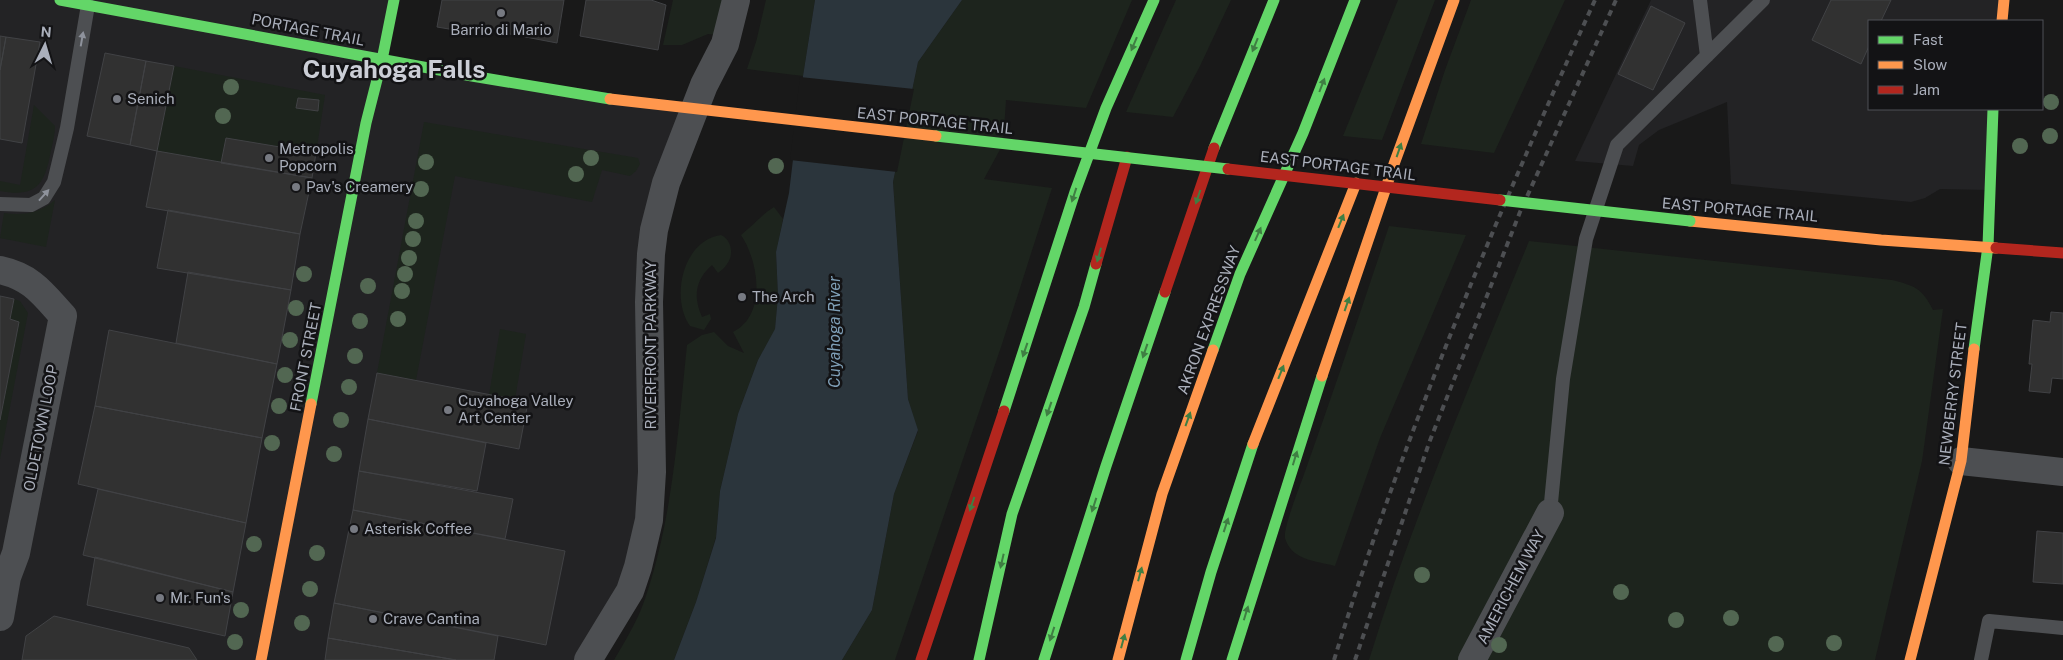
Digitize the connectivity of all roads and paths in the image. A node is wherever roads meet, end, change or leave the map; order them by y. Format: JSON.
{"nodes":[{"id":1,"x":60,"y":0,"type":"edge"},
{"id":2,"x":394,"y":0,"type":"edge"},
{"id":3,"x":736,"y":0,"type":"edge"},
{"id":4,"x":1154,"y":0,"type":"edge"},
{"id":5,"x":1274,"y":0,"type":"edge"},
{"id":6,"x":1355,"y":0,"type":"edge"},
{"id":7,"x":1454,"y":0,"type":"edge"},
{"id":8,"x":1700,"y":0,"type":"edge"},
{"id":9,"x":1763,"y":0,"type":"edge"},
{"id":10,"x":2004,"y":0,"type":"edge"},
{"id":11,"x":88,"y":5,"type":"junction"},
{"id":12,"x":2002,"y":20,"type":"edge"},
{"id":13,"x":1707,"y":56,"type":"junction"},
{"id":14,"x":382,"y":60,"type":"junction"},
{"id":15,"x":610,"y":99,"type":"joint"},
{"id":16,"x":1993,"y":110,"type":"edge"},
{"id":17,"x":1127,"y":158,"type":"junction"},
{"id":18,"x":1356,"y":183,"type":"junction"},
{"id":19,"x":0,"y":204,"type":"edge"},
{"id":20,"x":1988,"y":246,"type":"junction"},
{"id":21,"x":2063,"y":253,"type":"edge"},
{"id":22,"x":0,"y":270,"type":"edge"},
{"id":23,"x":1962,"y":461,"type":"junction"},
{"id":24,"x":2063,"y":472,"type":"edge"},
{"id":25,"x":1550,"y":513,"type":"joint"},
{"id":26,"x":0,"y":617,"type":"edge"},
{"id":27,"x":2063,"y":628,"type":"edge"},
{"id":28,"x":261,"y":660,"type":"edge"},
{"id":29,"x":588,"y":660,"type":"edge"},
{"id":30,"x":921,"y":660,"type":"edge"},
{"id":31,"x":980,"y":660,"type":"edge"},
{"id":32,"x":1044,"y":660,"type":"edge"},
{"id":33,"x":1118,"y":660,"type":"edge"},
{"id":34,"x":1186,"y":660,"type":"edge"},
{"id":35,"x":1232,"y":660,"type":"edge"},
{"id":36,"x":1472,"y":660,"type":"edge"},
{"id":37,"x":1910,"y":660,"type":"edge"},
{"id":38,"x":1981,"y":660,"type":"edge"}],
"edges":[{"from":1,"to":11,"type":"main road","name":"PORTAGE TRAIL"},
{"from":2,"to":14,"type":"main road","name":"FRONT STREET"},
{"from":3,"to":29,"type":"street","name":"RIVERFRONT PARKWAY"},
{"from":4,"to":30,"type":"main road","one_way":true},
{"from":5,"to":32,"type":"main road","one_way":true},
{"from":33,"to":6,"type":"main road","name":"AKRON EXPRESSWAY","one_way":true},
{"from":35,"to":7,"type":"main road","one_way":true},
{"from":8,"to":13,"type":"lane"},
{"from":9,"to":13,"type":"lane"},
{"from":10,"to":12,"type":"main road"},
{"from":11,"to":14,"type":"main road","name":"PORTAGE TRAIL"},
{"from":19,"to":11,"type":"lane","one_way":true},
{"from":13,"to":25,"type":"lane"},
{"from":14,"to":15,"type":"main road","name":"PORTAGE TRAIL"},
{"from":14,"to":28,"type":"main road","name":"FRONT STREET"},
{"from":15,"to":17,"type":"main road","name":"EAST PORTAGE TRAIL","bridge":true},
{"from":16,"to":20,"type":"main road","name":"NEWBERRY STREET"},
{"from":17,"to":18,"type":"main road","name":"EAST PORTAGE TRAIL","bridge":true},
{"from":17,"to":31,"type":"main road","one_way":true},
{"from":18,"to":20,"type":"main road","name":"EAST PORTAGE TRAIL","bridge":true},
{"from":34,"to":18,"type":"main road","one_way":true},
{"from":20,"to":21,"type":"main road","name":"EAST PORTAGE TRAIL"},
{"from":20,"to":23,"type":"main road","name":"NEWBERRY STREET"},
{"from":22,"to":26,"type":"street","name":"OLDETOWN LOOP"},
{"from":23,"to":24,"type":"street"},
{"from":23,"to":37,"type":"main road","name":"NEWBERRY STREET"},
{"from":25,"to":36,"type":"street","name":"AMERICHEM WAY"},
{"from":27,"to":38,"type":"lane"}]}
